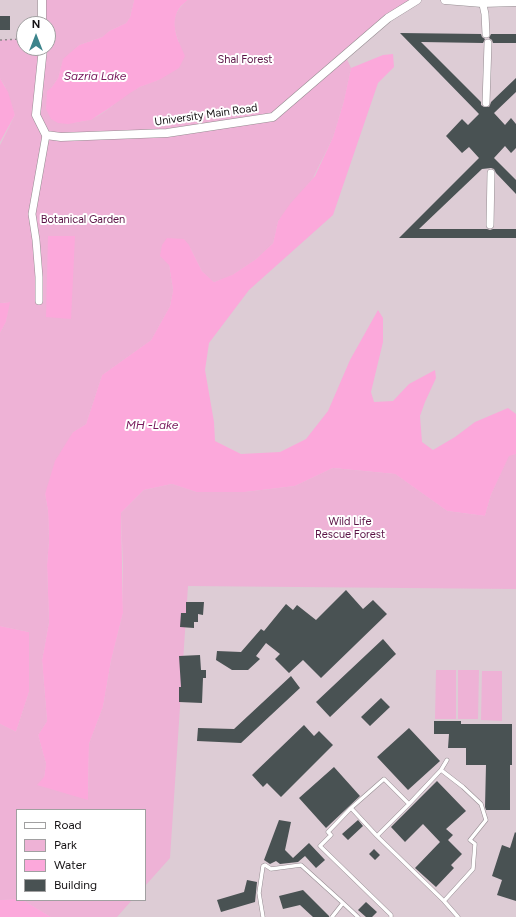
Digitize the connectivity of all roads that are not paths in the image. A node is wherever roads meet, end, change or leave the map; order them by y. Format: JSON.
{"nodes":[{"id":1,"x":42,"y":0,"type":"edge"},
{"id":2,"x":417,"y":0,"type":"edge"},
{"id":3,"x":445,"y":0,"type":"edge"},
{"id":4,"x":482,"y":1,"type":"edge"},
{"id":5,"x":516,"y":2,"type":"edge"},
{"id":6,"x":42,"y":16,"type":"edge"},
{"id":7,"x":486,"y":34,"type":"dead end"},
{"id":8,"x":488,"y":43,"type":"dead end"},
{"id":9,"x":42,"y":56,"type":"edge"},
{"id":10,"x":486,"y":102,"type":"dead end"},
{"id":11,"x":46,"y":135,"type":"junction"},
{"id":12,"x":491,"y":173,"type":"dead end"},
{"id":13,"x":490,"y":225,"type":"dead end"},
{"id":14,"x":39,"y":301,"type":"dead end"},
{"id":15,"x":447,"y":760,"type":"dead end"},
{"id":16,"x":441,"y":770,"type":"junction"},
{"id":17,"x":409,"y":804,"type":"junction"},
{"id":18,"x":352,"y":808,"type":"junction"},
{"id":19,"x":377,"y":836,"type":"junction"},
{"id":20,"x":444,"y":901,"type":"junction"},
{"id":21,"x":343,"y":903,"type":"junction"},
{"id":22,"x":263,"y":917,"type":"edge"},
{"id":23,"x":332,"y":917,"type":"edge"},
{"id":24,"x":358,"y":917,"type":"edge"},
{"id":25,"x":391,"y":917,"type":"edge"},
{"id":26,"x":458,"y":917,"type":"edge"}],
"edges":[{"from":1,"to":6,"type":"street"},
{"from":2,"to":11,"type":"street","name":"University Main Road"},
{"from":3,"to":4,"type":"street"},
{"from":4,"to":5,"type":"street"},
{"from":4,"to":7,"type":"street"},
{"from":8,"to":10,"type":"street"},
{"from":9,"to":11,"type":"street"},
{"from":11,"to":14,"type":"street"},
{"from":12,"to":13,"type":"street"},
{"from":15,"to":16,"type":"lane"},
{"from":16,"to":17,"type":"lane"},
{"from":16,"to":20,"type":"lane"},
{"from":17,"to":18,"type":"lane"},
{"from":17,"to":19,"type":"lane"},
{"from":18,"to":19,"type":"lane"},
{"from":18,"to":25,"type":"lane"},
{"from":19,"to":20,"type":"lane"},
{"from":20,"to":26,"type":"lane"},
{"from":21,"to":22,"type":"lane"},
{"from":21,"to":23,"type":"lane"},
{"from":21,"to":24,"type":"lane"}]}
